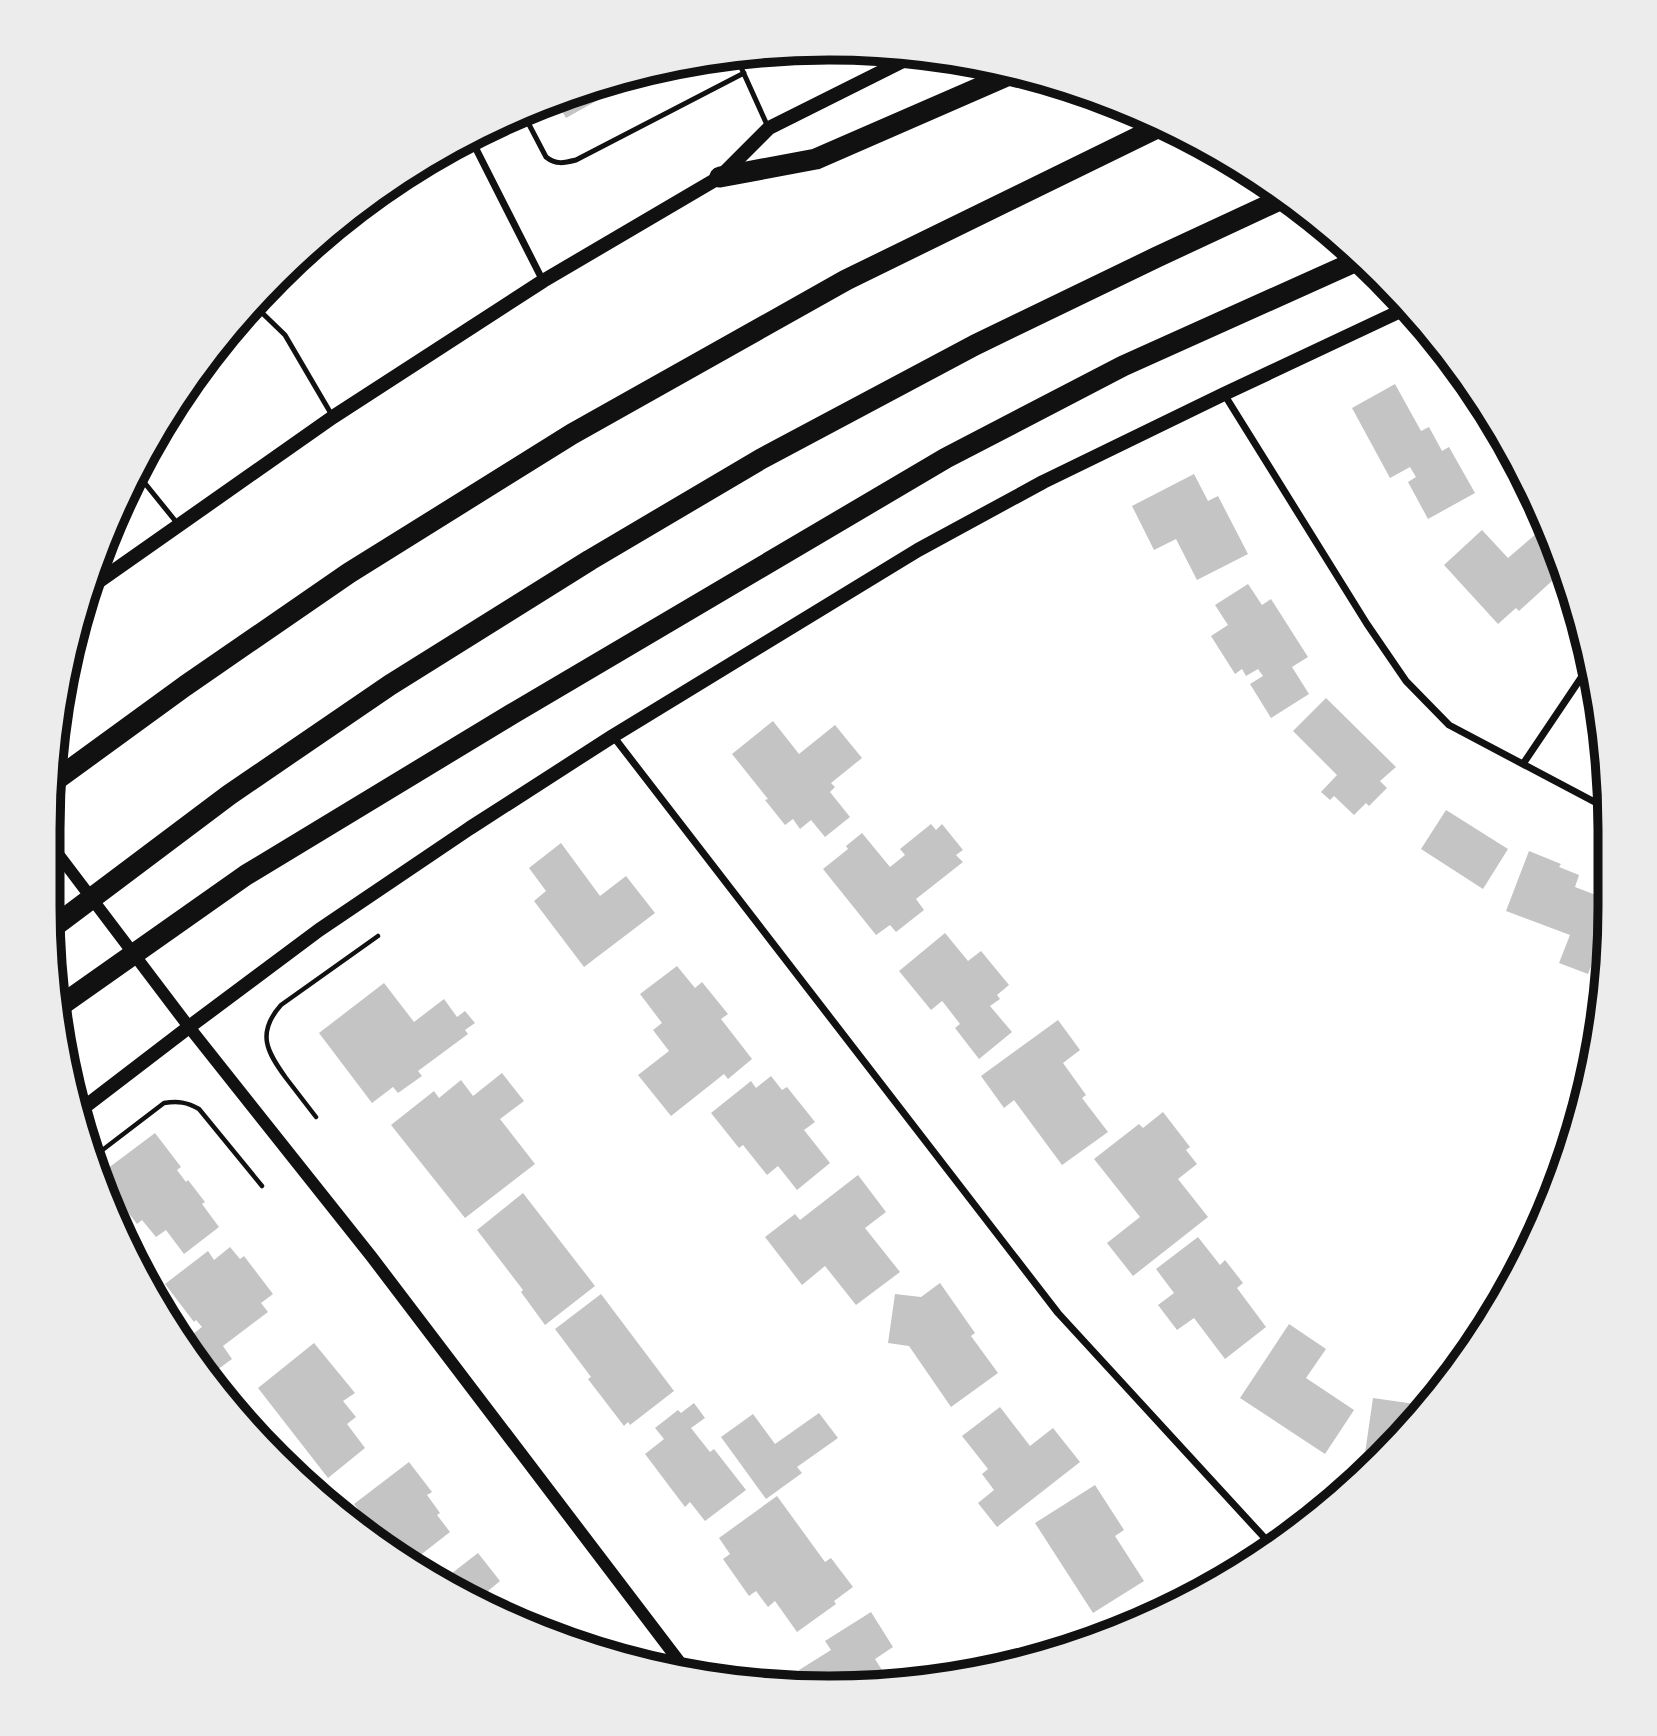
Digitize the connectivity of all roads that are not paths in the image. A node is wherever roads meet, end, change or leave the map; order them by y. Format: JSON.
{"nodes":[{"id":1,"x":899,"y":63,"type":"edge"},
{"id":2,"x":740,"y":65,"type":"edge"},
{"id":3,"x":744,"y":73,"type":"junction"},
{"id":4,"x":1000,"y":79,"type":"edge"},
{"id":5,"x":527,"y":121,"type":"edge"},
{"id":6,"x":769,"y":128,"type":"junction"},
{"id":7,"x":1150,"y":131,"type":"edge"},
{"id":8,"x":475,"y":146,"type":"edge"},
{"id":9,"x":720,"y":177,"type":"junction"},
{"id":10,"x":1275,"y":202,"type":"edge"},
{"id":11,"x":1350,"y":264,"type":"edge"},
{"id":12,"x":543,"y":281,"type":"junction"},
{"id":13,"x":260,"y":311,"type":"edge"},
{"id":14,"x":1398,"y":312,"type":"edge"},
{"id":15,"x":1224,"y":394,"type":"junction"},
{"id":16,"x":333,"y":417,"type":"junction"},
{"id":17,"x":143,"y":481,"type":"edge"},
{"id":18,"x":179,"y":525,"type":"junction"},
{"id":19,"x":100,"y":580,"type":"edge"},
{"id":20,"x":1582,"y":676,"type":"edge"},
{"id":21,"x":613,"y":736,"type":"junction"},
{"id":22,"x":1523,"y":764,"type":"junction"},
{"id":23,"x":61,"y":776,"type":"edge"},
{"id":24,"x":1597,"y":803,"type":"edge"},
{"id":25,"x":60,"y":856,"type":"edge"},
{"id":26,"x":60,"y":922,"type":"edge"},
{"id":27,"x":67,"y":1016,"type":"edge"},
{"id":28,"x":189,"y":1027,"type":"junction"},
{"id":29,"x":86,"y":1106,"type":"edge"},
{"id":30,"x":1266,"y":1540,"type":"edge"},
{"id":31,"x":680,"y":1662,"type":"edge"}],
"edges":[{"from":1,"to":6,"type":"main road"},
{"from":2,"to":3,"type":"lane"},
{"from":3,"to":5,"type":"lane"},
{"from":3,"to":6,"type":"lane"},
{"from":4,"to":9,"type":"highway"},
{"from":6,"to":9,"type":"main road"},
{"from":7,"to":23,"type":"highway"},
{"from":8,"to":12,"type":"street"},
{"from":9,"to":12,"type":"main road"},
{"from":10,"to":26,"type":"highway"},
{"from":11,"to":27,"type":"highway"},
{"from":12,"to":16,"type":"main road"},
{"from":13,"to":16,"type":"lane"},
{"from":14,"to":15,"type":"main road"},
{"from":15,"to":21,"type":"main road"},
{"from":15,"to":22,"type":"street"},
{"from":16,"to":18,"type":"main road"},
{"from":17,"to":18,"type":"lane"},
{"from":18,"to":19,"type":"main road"},
{"from":20,"to":22,"type":"street"},
{"from":21,"to":28,"type":"main road"},
{"from":21,"to":30,"type":"street"},
{"from":22,"to":24,"type":"street"},
{"from":25,"to":28,"type":"street"},
{"from":28,"to":29,"type":"main road"},
{"from":28,"to":31,"type":"street"}]}
